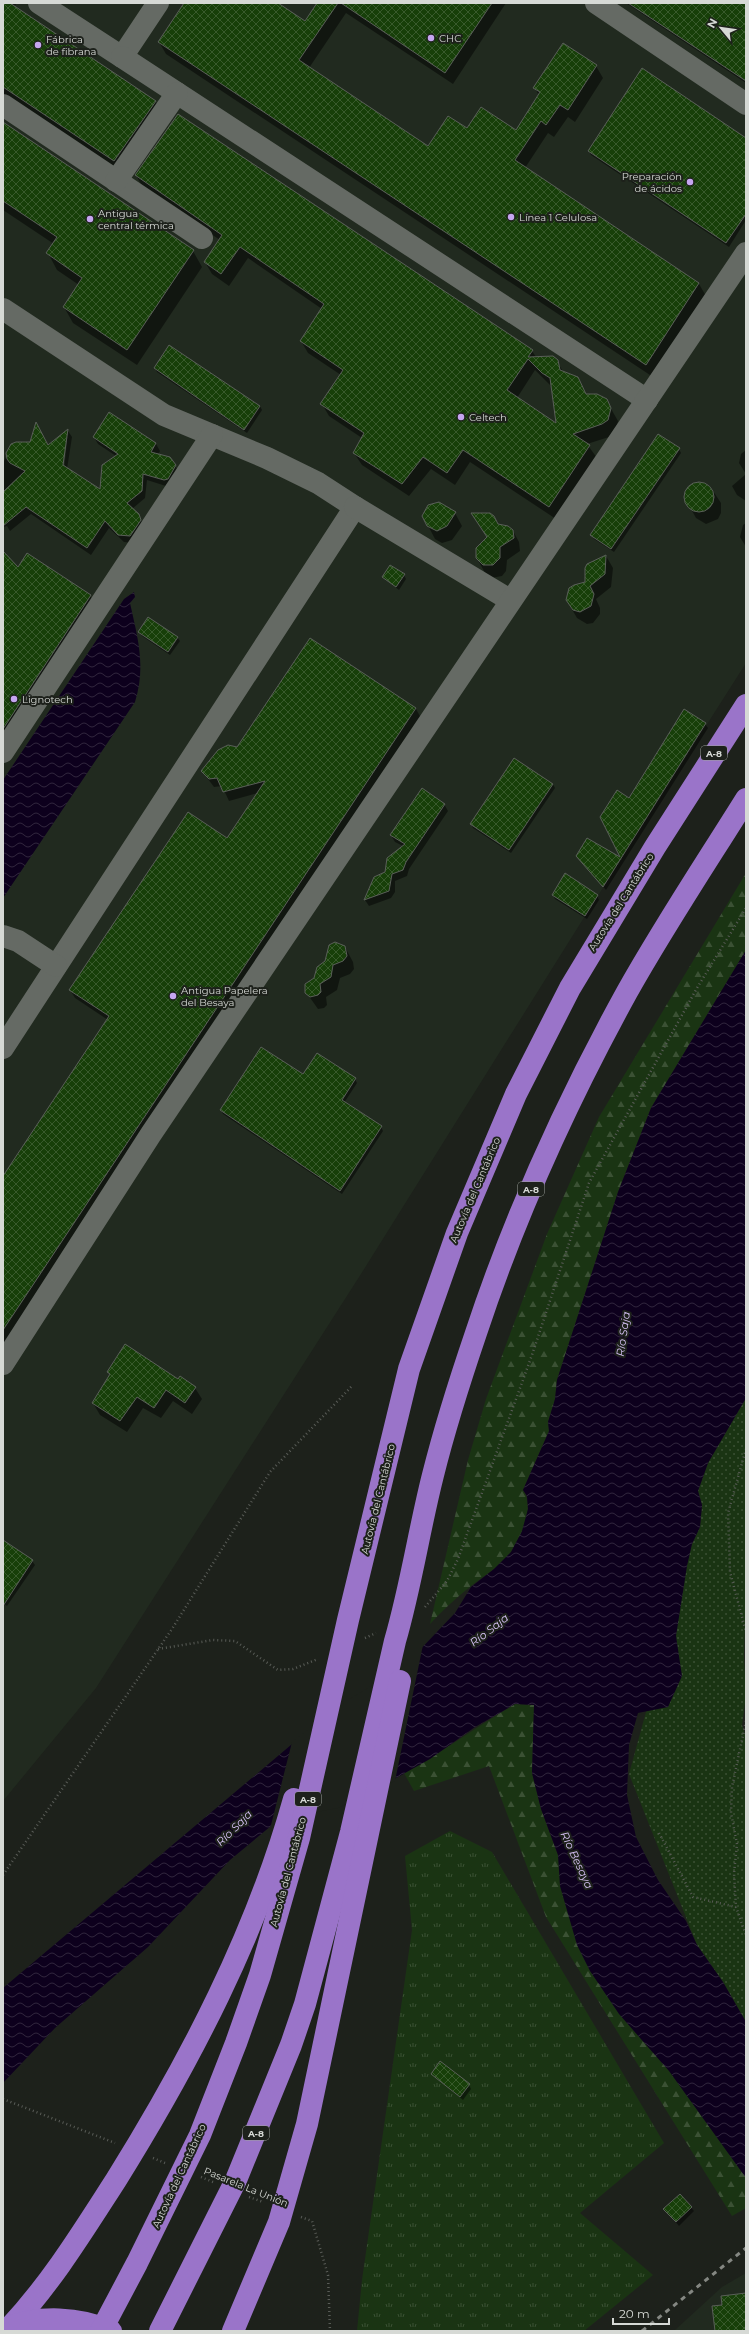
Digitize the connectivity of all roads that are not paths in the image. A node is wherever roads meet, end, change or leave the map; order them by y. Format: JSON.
{"nodes":[{"id":1,"x":39,"y":3,"type":"edge"},
{"id":2,"x":158,"y":3,"type":"edge"},
{"id":3,"x":596,"y":3,"type":"edge"},
{"id":4,"x":122,"y":57,"type":"junction"},
{"id":5,"x":177,"y":93,"type":"junction"},
{"id":6,"x":746,"y":104,"type":"edge"},
{"id":7,"x":3,"y":105,"type":"edge"},
{"id":8,"x":116,"y":181,"type":"junction"},
{"id":9,"x":202,"y":238,"type":"dead end"},
{"id":10,"x":746,"y":253,"type":"edge"},
{"id":11,"x":3,"y":309,"type":"edge"},
{"id":12,"x":647,"y":400,"type":"junction"},
{"id":13,"x":212,"y":435,"type":"junction"},
{"id":14,"x":355,"y":507,"type":"junction"},
{"id":15,"x":510,"y":600,"type":"junction"},
{"id":16,"x":746,"y":705,"type":"edge"},
{"id":17,"x":3,"y":752,"type":"edge"},
{"id":18,"x":746,"y":799,"type":"edge"},
{"id":19,"x":3,"y":936,"type":"edge"},
{"id":20,"x":56,"y":966,"type":"junction"},
{"id":21,"x":3,"y":1048,"type":"edge"},
{"id":22,"x":3,"y":1364,"type":"edge"},
{"id":23,"x":348,"y":1620,"type":"junction"},
{"id":24,"x":337,"y":1928,"type":"junction"},
{"id":25,"x":284,"y":2206,"type":"junction"},
{"id":26,"x":6,"y":2328,"type":"edge"},
{"id":27,"x":101,"y":2331,"type":"edge"},
{"id":28,"x":111,"y":2331,"type":"edge"},
{"id":29,"x":160,"y":2331,"type":"edge"},
{"id":30,"x":233,"y":2331,"type":"edge"},
{"id":31,"x":240,"y":2331,"type":"edge"}],
"edges":[{"from":1,"to":4,"type":"lane"},
{"from":2,"to":4,"type":"lane"},
{"from":3,"to":6,"type":"lane"},
{"from":4,"to":5,"type":"lane"},
{"from":5,"to":8,"type":"lane"},
{"from":5,"to":12,"type":"lane"},
{"from":7,"to":8,"type":"lane"},
{"from":8,"to":9,"type":"lane"},
{"from":10,"to":12,"type":"lane"},
{"from":11,"to":13,"type":"lane"},
{"from":12,"to":15,"type":"lane"},
{"from":13,"to":14,"type":"lane"},
{"from":13,"to":17,"type":"lane"},
{"from":14,"to":15,"type":"lane"},
{"from":14,"to":20,"type":"lane"},
{"from":15,"to":22,"type":"lane"},
{"from":16,"to":23,"type":"highway","name":"Autovía del Cantábrico","number":"A-8"},
{"from":18,"to":24,"type":"highway","number":"A-8"},
{"from":19,"to":20,"type":"lane"},
{"from":20,"to":21,"type":"lane"},
{"from":23,"to":26,"type":"highway"},
{"from":23,"to":27,"type":"highway","name":"Autovía del Cantábrico","number":"A-8"},
{"from":24,"to":25,"type":"highway"},
{"from":24,"to":29,"type":"highway","number":"A-8"},
{"from":25,"to":30,"type":"highway"},
{"from":25,"to":31,"type":"highway"},
{"from":26,"to":28,"type":"highway"}]}
